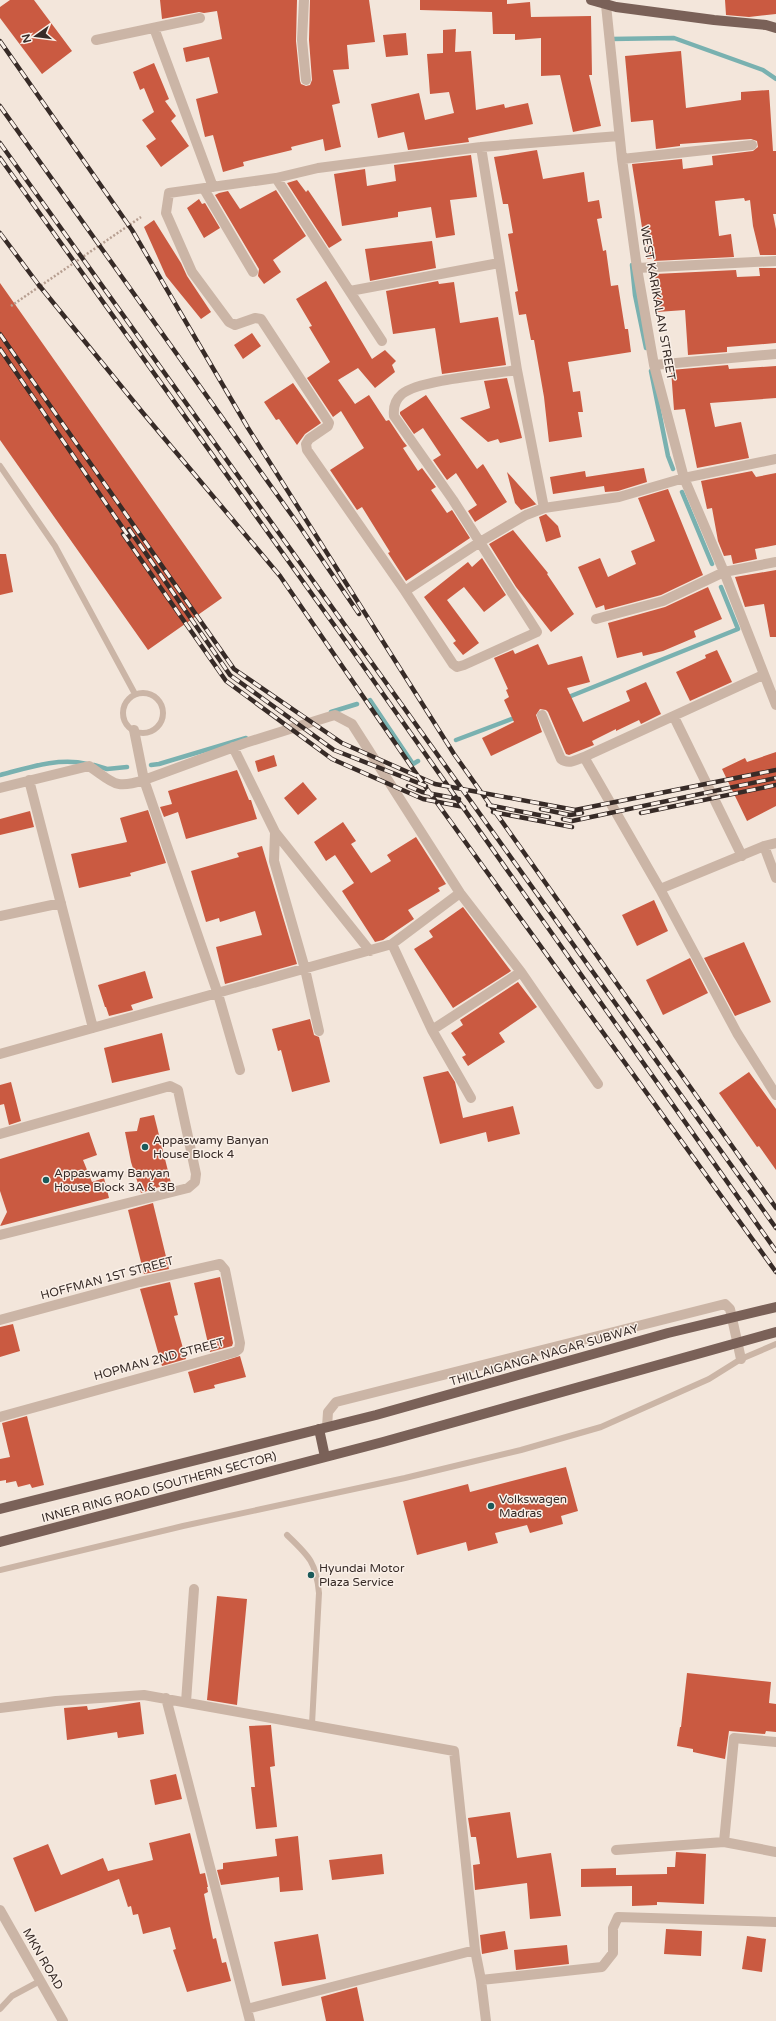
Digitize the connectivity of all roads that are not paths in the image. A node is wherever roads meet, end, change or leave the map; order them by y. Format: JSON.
{"nodes":[{"id":1,"x":304,"y":0,"type":"edge"},
{"id":2,"x":591,"y":0,"type":"edge"},
{"id":3,"x":603,"y":3,"type":"edge"},
{"id":4,"x":200,"y":18,"type":"dead end"},
{"id":5,"x":776,"y":21,"type":"edge"},
{"id":6,"x":771,"y":26,"type":"edge"},
{"id":7,"x":154,"y":28,"type":"junction"},
{"id":8,"x":96,"y":40,"type":"dead end"},
{"id":9,"x":306,"y":80,"type":"dead end"},
{"id":10,"x":619,"y":136,"type":"junction"},
{"id":11,"x":752,"y":145,"type":"dead end"},
{"id":12,"x":482,"y":147,"type":"junction"},
{"id":13,"x":622,"y":159,"type":"junction"},
{"id":14,"x":276,"y":178,"type":"junction"},
{"id":15,"x":209,"y":188,"type":"junction"},
{"id":16,"x":776,"y":261,"type":"edge"},
{"id":17,"x":499,"y":263,"type":"junction"},
{"id":18,"x":637,"y":268,"type":"junction"},
{"id":19,"x":253,"y":272,"type":"dead end"},
{"id":20,"x":350,"y":291,"type":"junction"},
{"id":21,"x":382,"y":341,"type":"dead end"},
{"id":22,"x":776,"y":354,"type":"edge"},
{"id":23,"x":654,"y":365,"type":"junction"},
{"id":24,"x":517,"y":370,"type":"junction"},
{"id":25,"x":776,"y":459,"type":"edge"},
{"id":26,"x":0,"y":466,"type":"edge"},
{"id":27,"x":684,"y":478,"type":"junction"},
{"id":28,"x":544,"y":508,"type":"junction"},
{"id":29,"x":480,"y":542,"type":"junction"},
{"id":30,"x":776,"y":562,"type":"edge"},
{"id":31,"x":724,"y":572,"type":"junction"},
{"id":32,"x":405,"y":591,"type":"junction"},
{"id":33,"x":596,"y":619,"type":"dead end"},
{"id":34,"x":764,"y":675,"type":"junction"},
{"id":35,"x":135,"y":694,"type":"junction"},
{"id":36,"x":776,"y":705,"type":"edge"},
{"id":37,"x":542,"y":715,"type":"dead end"},
{"id":38,"x":674,"y":717,"type":"junction"},
{"id":39,"x":134,"y":730,"type":"junction"},
{"id":40,"x":233,"y":747,"type":"junction"},
{"id":41,"x":584,"y":757,"type":"junction"},
{"id":42,"x":29,"y":780,"type":"junction"},
{"id":43,"x":144,"y":780,"type":"junction"},
{"id":44,"x":0,"y":788,"type":"edge"},
{"id":45,"x":275,"y":832,"type":"junction"},
{"id":46,"x":776,"y":844,"type":"edge"},
{"id":47,"x":764,"y":846,"type":"junction"},
{"id":48,"x":742,"y":856,"type":"junction"},
{"id":49,"x":776,"y":878,"type":"edge"},
{"id":50,"x":660,"y":889,"type":"junction"},
{"id":51,"x":460,"y":893,"type":"junction"},
{"id":52,"x":61,"y":903,"type":"junction"},
{"id":53,"x":0,"y":916,"type":"edge"},
{"id":54,"x":392,"y":944,"type":"junction"},
{"id":55,"x":370,"y":951,"type":"junction"},
{"id":56,"x":305,"y":969,"type":"junction"},
{"id":57,"x":521,"y":972,"type":"junction"},
{"id":58,"x":218,"y":994,"type":"junction"},
{"id":59,"x":92,"y":1028,"type":"junction"},
{"id":60,"x":432,"y":1030,"type":"junction"},
{"id":61,"x":319,"y":1031,"type":"dead end"},
{"id":62,"x":0,"y":1054,"type":"edge"},
{"id":63,"x":240,"y":1070,"type":"dead end"},
{"id":64,"x":598,"y":1084,"type":"dead end"},
{"id":65,"x":776,"y":1095,"type":"edge"},
{"id":66,"x":471,"y":1098,"type":"dead end"},
{"id":67,"x":0,"y":1134,"type":"edge"},
{"id":68,"x":0,"y":1235,"type":"edge"},
{"id":69,"x":220,"y":1264,"type":"joint"},
{"id":70,"x":776,"y":1306,"type":"edge"},
{"id":71,"x":0,"y":1320,"type":"edge"},
{"id":72,"x":776,"y":1332,"type":"edge"},
{"id":73,"x":776,"y":1344,"type":"edge"},
{"id":74,"x":741,"y":1357,"type":"junction"},
{"id":75,"x":0,"y":1416,"type":"edge"},
{"id":76,"x":323,"y":1428,"type":"junction"},
{"id":77,"x":325,"y":1457,"type":"junction"},
{"id":78,"x":0,"y":1509,"type":"edge"},
{"id":79,"x":287,"y":1535,"type":"dead end"},
{"id":80,"x":0,"y":1542,"type":"edge"},
{"id":81,"x":0,"y":1570,"type":"edge"},
{"id":82,"x":194,"y":1589,"type":"dead end"},
{"id":83,"x":166,"y":1698,"type":"junction"},
{"id":84,"x":186,"y":1702,"type":"junction"},
{"id":85,"x":0,"y":1708,"type":"edge"},
{"id":86,"x":312,"y":1724,"type":"junction"},
{"id":87,"x":776,"y":1742,"type":"edge"},
{"id":88,"x":724,"y":1842,"type":"junction"},
{"id":89,"x":616,"y":1850,"type":"dead end"},
{"id":90,"x":776,"y":1852,"type":"edge"},
{"id":91,"x":0,"y":1910,"type":"edge"},
{"id":92,"x":776,"y":1922,"type":"edge"},
{"id":93,"x":474,"y":1950,"type":"junction"},
{"id":94,"x":481,"y":1980,"type":"junction"},
{"id":95,"x":40,"y":1981,"type":"junction"},
{"id":96,"x":0,"y":2009,"type":"edge"},
{"id":97,"x":247,"y":2009,"type":"junction"},
{"id":98,"x":63,"y":2021,"type":"edge"},
{"id":99,"x":250,"y":2021,"type":"edge"},
{"id":100,"x":486,"y":2021,"type":"edge"}],
"edges":[{"from":1,"to":9,"type":"street"},
{"from":2,"to":3,"type":"main road"},
{"from":3,"to":6,"type":"main road"},
{"from":3,"to":10,"type":"street","name":"WEST KARIKALAN STREET"},
{"from":4,"to":7,"type":"street"},
{"from":5,"to":6,"type":"main road"},
{"from":7,"to":8,"type":"street"},
{"from":7,"to":15,"type":"street"},
{"from":10,"to":12,"type":"street"},
{"from":10,"to":13,"type":"street","name":"WEST KARIKALAN STREET"},
{"from":11,"to":13,"type":"street"},
{"from":12,"to":14,"type":"street"},
{"from":12,"to":17,"type":"street"},
{"from":13,"to":18,"type":"street","name":"WEST KARIKALAN STREET"},
{"from":14,"to":15,"type":"street"},
{"from":14,"to":20,"type":"street"},
{"from":15,"to":19,"type":"street"},
{"from":15,"to":32,"type":"street"},
{"from":16,"to":18,"type":"street"},
{"from":17,"to":20,"type":"street"},
{"from":17,"to":24,"type":"street"},
{"from":18,"to":23,"type":"street","name":"WEST KARIKALAN STREET"},
{"from":20,"to":21,"type":"street"},
{"from":22,"to":23,"type":"street"},
{"from":23,"to":27,"type":"street","name":"WEST KARIKALAN STREET"},
{"from":24,"to":28,"type":"street"},
{"from":24,"to":29,"type":"street"},
{"from":25,"to":27,"type":"street"},
{"from":26,"to":35,"type":"lane"},
{"from":27,"to":28,"type":"street"},
{"from":27,"to":31,"type":"street","name":"WEST KARIKALAN STREET"},
{"from":28,"to":29,"type":"street"},
{"from":29,"to":32,"type":"street"},
{"from":29,"to":32,"type":"street"},
{"from":30,"to":31,"type":"street"},
{"from":31,"to":33,"type":"street"},
{"from":31,"to":34,"type":"street","name":"WEST KARIKALAN STREET"},
{"from":34,"to":36,"type":"street","name":"WEST KARIKALAN STREET"},
{"from":34,"to":38,"type":"street"},
{"from":35,"to":39,"type":"lane"},
{"from":35,"to":39,"type":"lane"},
{"from":37,"to":41,"type":"street"},
{"from":38,"to":41,"type":"street"},
{"from":38,"to":48,"type":"street"},
{"from":39,"to":43,"type":"street"},
{"from":40,"to":43,"type":"street"},
{"from":40,"to":45,"type":"street"},
{"from":40,"to":51,"type":"street"},
{"from":41,"to":50,"type":"street"},
{"from":42,"to":43,"type":"street"},
{"from":42,"to":44,"type":"street"},
{"from":42,"to":52,"type":"street"},
{"from":43,"to":58,"type":"street"},
{"from":45,"to":55,"type":"street"},
{"from":45,"to":56,"type":"street"},
{"from":46,"to":47,"type":"street"},
{"from":47,"to":48,"type":"street"},
{"from":47,"to":49,"type":"street"},
{"from":48,"to":50,"type":"street"},
{"from":50,"to":65,"type":"street"},
{"from":51,"to":54,"type":"street"},
{"from":51,"to":57,"type":"street"},
{"from":52,"to":53,"type":"street"},
{"from":52,"to":59,"type":"street"},
{"from":54,"to":55,"type":"street"},
{"from":54,"to":60,"type":"street"},
{"from":55,"to":56,"type":"street"},
{"from":56,"to":58,"type":"street"},
{"from":56,"to":61,"type":"street"},
{"from":57,"to":60,"type":"street"},
{"from":57,"to":64,"type":"street"},
{"from":58,"to":59,"type":"street"},
{"from":58,"to":63,"type":"street"},
{"from":59,"to":62,"type":"street"},
{"from":60,"to":66,"type":"street"},
{"from":67,"to":68,"type":"street"},
{"from":69,"to":71,"type":"street","name":"HOFFMAN 1ST STREET"},
{"from":69,"to":75,"type":"street","name":"HOPMAN 2ND STREET"},
{"from":70,"to":76,"type":"main road","name":"THILLAIGANGA NAGAR SUBWAY"},
{"from":72,"to":77,"type":"main road"},
{"from":73,"to":74,"type":"lane"},
{"from":74,"to":76,"type":"street"},
{"from":74,"to":81,"type":"lane"},
{"from":76,"to":77,"type":"main road"},
{"from":76,"to":78,"type":"main road","name":"INNER RING ROAD (SOUTHERN SECTOR)"},
{"from":77,"to":80,"type":"main road","name":"INNER RING ROAD (SOUTHERN SECTOR)"},
{"from":79,"to":86,"type":"lane"},
{"from":82,"to":84,"type":"street"},
{"from":83,"to":84,"type":"street"},
{"from":83,"to":85,"type":"street"},
{"from":83,"to":97,"type":"street"},
{"from":84,"to":86,"type":"street"},
{"from":86,"to":93,"type":"street"},
{"from":87,"to":88,"type":"street"},
{"from":88,"to":89,"type":"street"},
{"from":88,"to":90,"type":"street"},
{"from":91,"to":95,"type":"street","name":"MKN ROAD"},
{"from":92,"to":94,"type":"street"},
{"from":93,"to":94,"type":"street"},
{"from":93,"to":97,"type":"street"},
{"from":94,"to":100,"type":"street"},
{"from":95,"to":96,"type":"lane"},
{"from":95,"to":98,"type":"street","name":"MKN ROAD"},
{"from":97,"to":99,"type":"street"}]}
